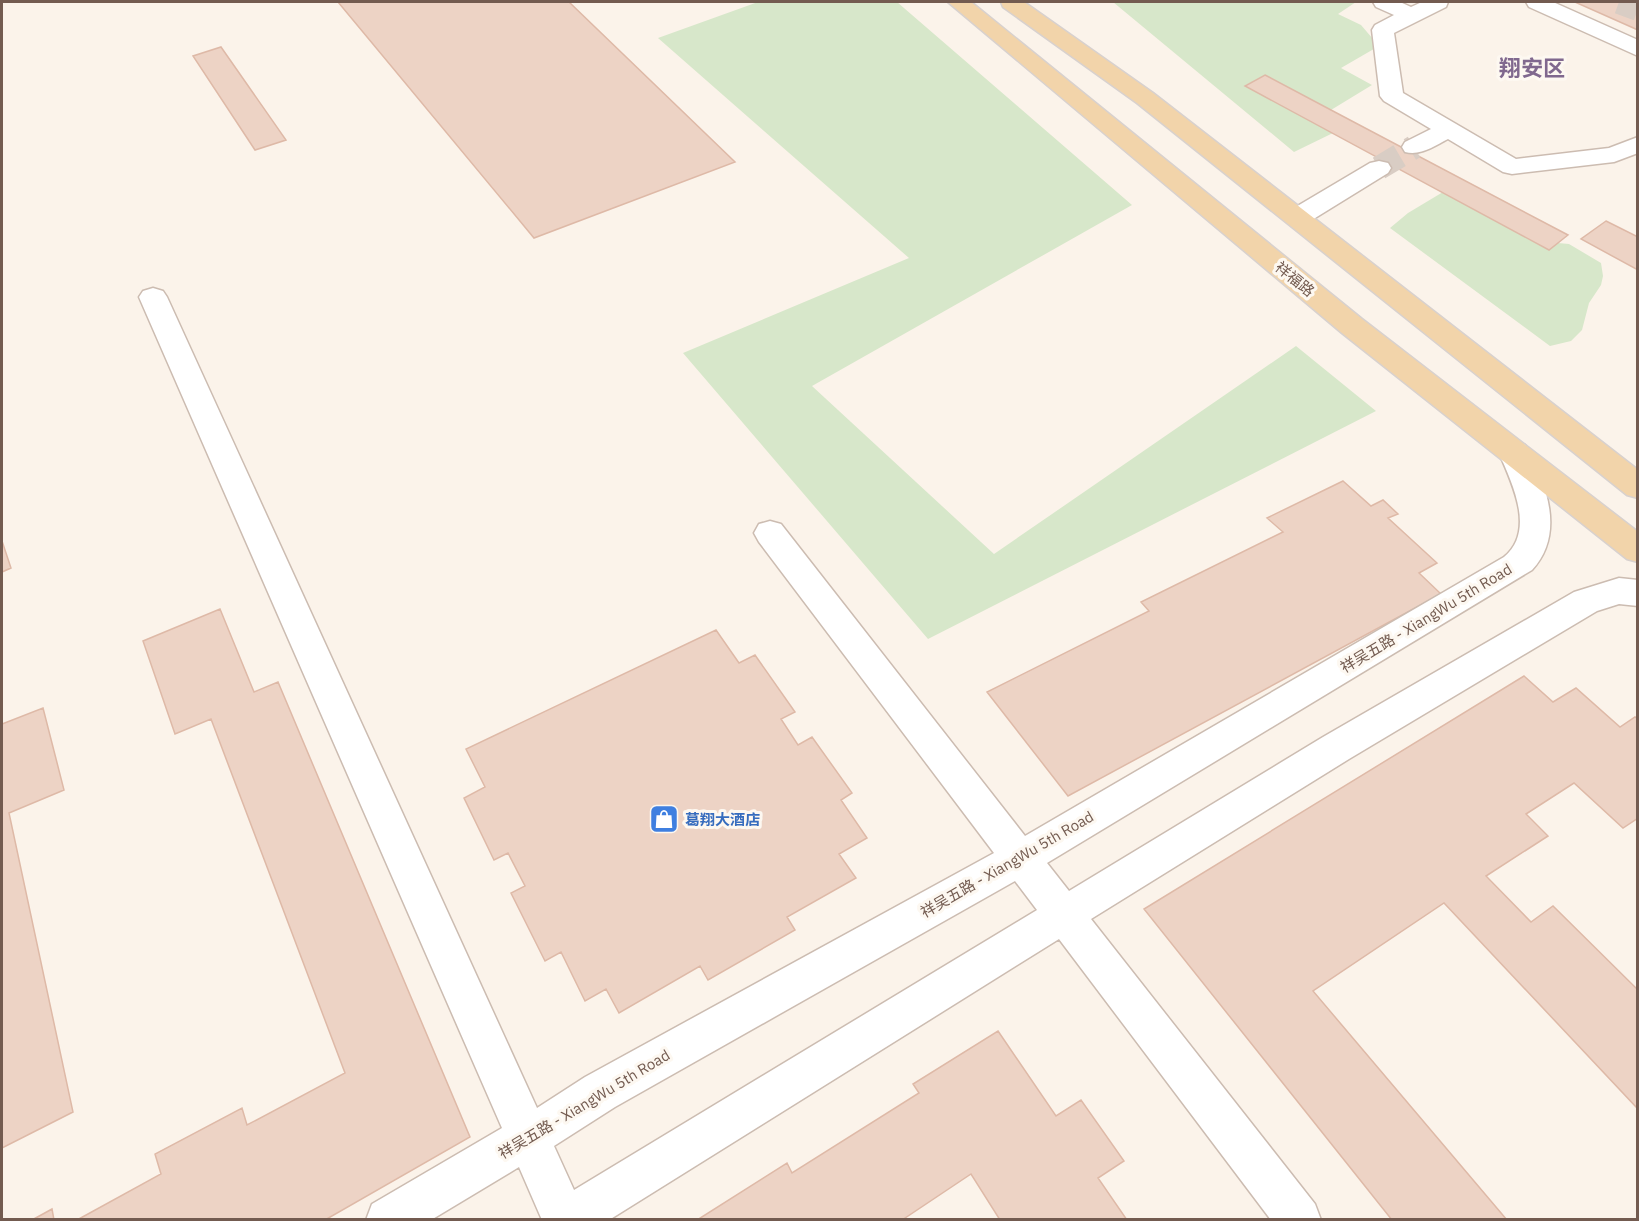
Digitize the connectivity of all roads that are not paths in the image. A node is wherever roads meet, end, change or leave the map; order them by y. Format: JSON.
{"nodes":[{"id":1,"x":958,"y":2,"type":"edge"},
{"id":2,"x":1011,"y":2,"type":"edge"},
{"id":3,"x":1384,"y":2,"type":"edge"},
{"id":4,"x":1438,"y":2,"type":"edge"},
{"id":5,"x":1537,"y":2,"type":"edge"},
{"id":6,"x":1411,"y":15,"type":"junction"},
{"id":7,"x":1638,"y":49,"type":"edge"},
{"id":8,"x":1448,"y":130,"type":"junction"},
{"id":9,"x":1638,"y":144,"type":"edge"},
{"id":10,"x":1414,"y":147,"type":"tunnel mouth"},
{"id":11,"x":1379,"y":168,"type":"tunnel mouth"},
{"id":12,"x":1298,"y":217,"type":"junction"},
{"id":13,"x":153,"y":297,"type":"dead end"},
{"id":14,"x":1514,"y":453,"type":"junction"},
{"id":15,"x":1638,"y":487,"type":"edge"},
{"id":16,"x":770,"y":533,"type":"dead end"},
{"id":17,"x":1638,"y":550,"type":"edge"},
{"id":18,"x":1638,"y":593,"type":"edge"},
{"id":19,"x":1021,"y":858,"type":"junction"},
{"id":20,"x":1064,"y":915,"type":"junction"},
{"id":21,"x":530,"y":1137,"type":"junction"},
{"id":22,"x":388,"y":1220,"type":"edge"},
{"id":23,"x":566,"y":1220,"type":"edge"},
{"id":24,"x":1299,"y":1220,"type":"edge"}],
"edges":[{"from":1,"to":14,"type":"main road","name":"祥福路"},
{"from":2,"to":12,"type":"main road"},
{"from":3,"to":6,"type":"street"},
{"from":4,"to":6,"type":"street"},
{"from":5,"to":7,"type":"street"},
{"from":6,"to":8,"type":"street"},
{"from":8,"to":9,"type":"street"},
{"from":8,"to":10,"type":"street"},
{"from":11,"to":12,"type":"street"},
{"from":12,"to":15,"type":"main road"},
{"from":13,"to":21,"type":"street"},
{"from":14,"to":17,"type":"main road","name":"祥福路"},
{"from":14,"to":19,"type":"street","name":"祥吴五路 - XiangWu 5th Road"},
{"from":16,"to":19,"type":"street"},
{"from":18,"to":20,"type":"street"},
{"from":19,"to":20,"type":"street"},
{"from":19,"to":21,"type":"street","name":"祥吴五路 - XiangWu 5th Road"},
{"from":20,"to":23,"type":"street"},
{"from":20,"to":24,"type":"street"},
{"from":21,"to":22,"type":"street","name":"祥吴五路 - XiangWu 5th Road"},
{"from":21,"to":23,"type":"street"}]}
